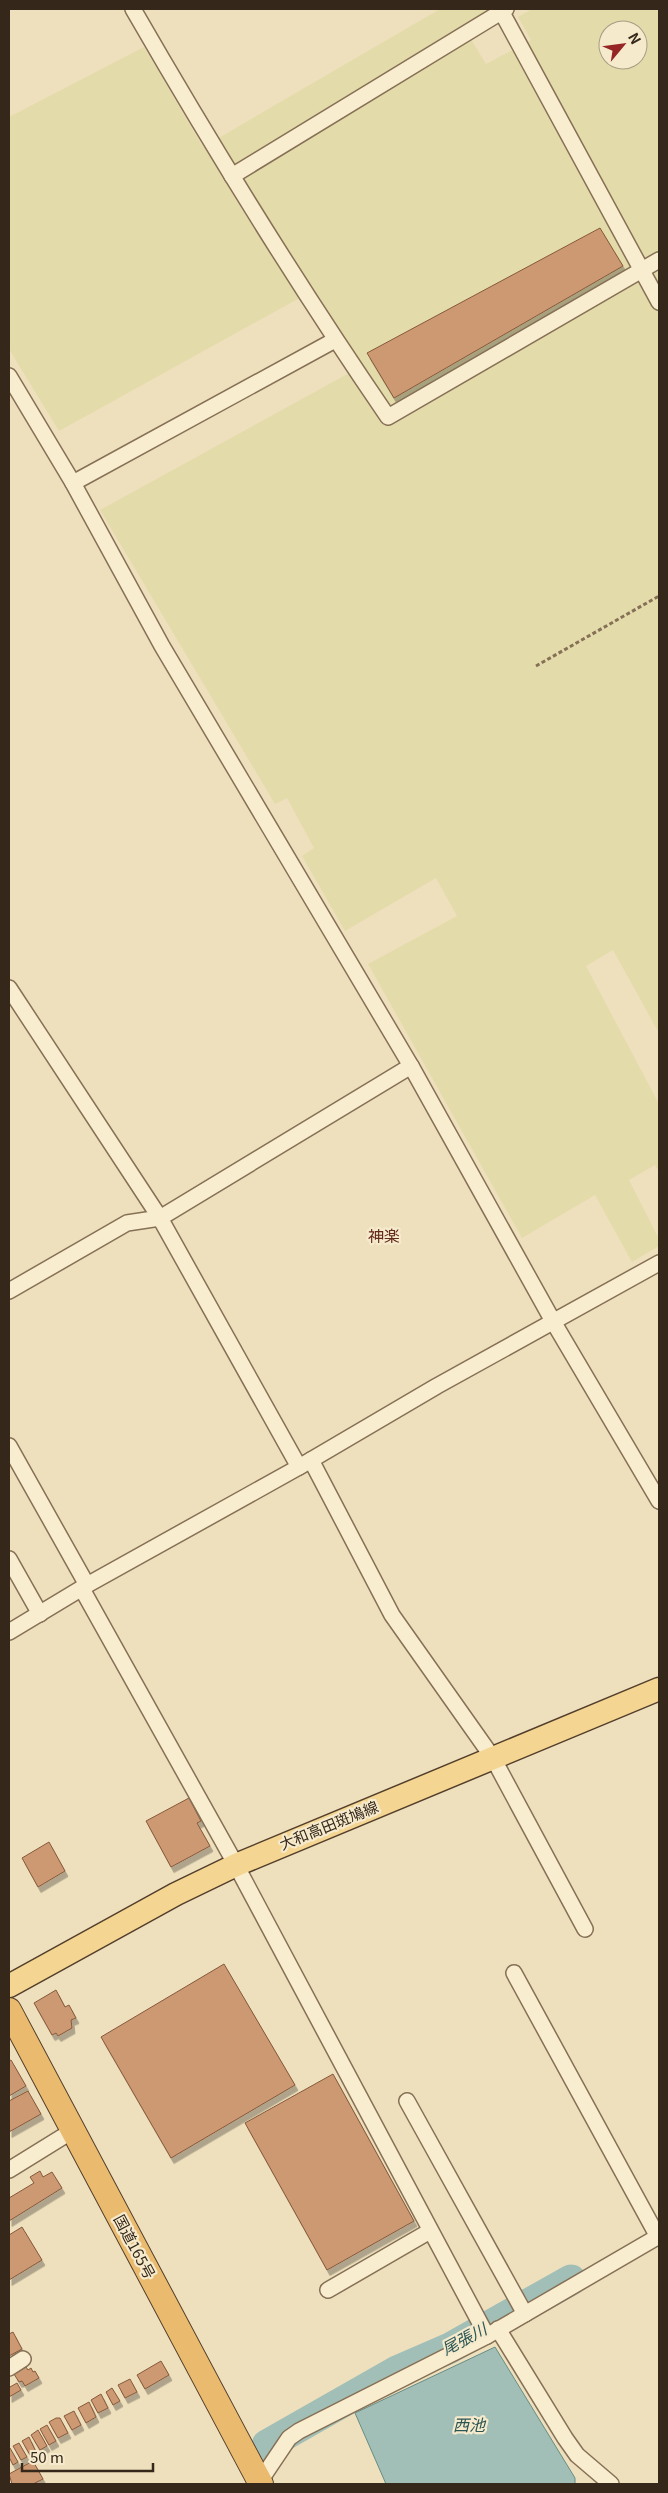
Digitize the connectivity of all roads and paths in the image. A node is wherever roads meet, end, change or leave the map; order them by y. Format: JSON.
{"nodes":[{"id":1,"x":133,"y":9,"type":"edge"},
{"id":2,"x":503,"y":10,"type":"edge"},
{"id":3,"x":232,"y":176,"type":"junction"},
{"id":4,"x":659,"y":260,"type":"edge"},
{"id":5,"x":642,"y":270,"type":"junction"},
{"id":6,"x":659,"y":302,"type":"edge"},
{"id":7,"x":336,"y":340,"type":"junction"},
{"id":8,"x":9,"y":376,"type":"edge"},
{"id":9,"x":73,"y":483,"type":"junction"},
{"id":10,"x":659,"y":596,"type":"edge"},
{"id":11,"x":536,"y":666,"type":"dead end"},
{"id":12,"x":9,"y":988,"type":"edge"},
{"id":13,"x":412,"y":1066,"type":"junction"},
{"id":14,"x":160,"y":1218,"type":"junction"},
{"id":15,"x":659,"y":1263,"type":"edge"},
{"id":16,"x":9,"y":1291,"type":"edge"},
{"id":17,"x":554,"y":1323,"type":"junction"},
{"id":18,"x":9,"y":1446,"type":"edge"},
{"id":19,"x":305,"y":1464,"type":"junction"},
{"id":20,"x":659,"y":1501,"type":"edge"},
{"id":21,"x":9,"y":1559,"type":"edge"},
{"id":22,"x":84,"y":1587,"type":"junction"},
{"id":23,"x":40,"y":1614,"type":"junction"},
{"id":24,"x":9,"y":1632,"type":"edge"},
{"id":25,"x":659,"y":1689,"type":"edge"},
{"id":26,"x":493,"y":1758,"type":"junction"},
{"id":27,"x":236,"y":1865,"type":"junction"},
{"id":28,"x":585,"y":1929,"type":"dead end"},
{"id":29,"x":514,"y":1973,"type":"dead end"},
{"id":30,"x":9,"y":1986,"type":"edge"},
{"id":31,"x":9,"y":2010,"type":"edge"},
{"id":32,"x":407,"y":2101,"type":"dead end"},
{"id":33,"x":72,"y":2131,"type":"junction"},
{"id":34,"x":9,"y":2170,"type":"edge"},
{"id":35,"x":430,"y":2231,"type":"junction"},
{"id":36,"x":657,"y":2233,"type":"edge"},
{"id":37,"x":328,"y":2290,"type":"dead end"},
{"id":38,"x":521,"y":2308,"type":"junction"},
{"id":39,"x":487,"y":2330,"type":"junction"},
{"id":40,"x":23,"y":2359,"type":"dead end"},
{"id":41,"x":9,"y":2368,"type":"edge"},
{"id":42,"x":260,"y":2484,"type":"edge"},
{"id":43,"x":611,"y":2484,"type":"edge"}],
"edges":[{"from":1,"to":3,"type":"street"},
{"from":2,"to":3,"type":"street"},
{"from":2,"to":5,"type":"street"},
{"from":3,"to":7,"type":"street"},
{"from":4,"to":5,"type":"street"},
{"from":5,"to":6,"type":"street"},
{"from":5,"to":7,"type":"street"},
{"from":7,"to":9,"type":"street"},
{"from":8,"to":9,"type":"street"},
{"from":9,"to":13,"type":"street"},
{"from":10,"to":11,"type":"path"},
{"from":12,"to":14,"type":"street"},
{"from":13,"to":14,"type":"street"},
{"from":13,"to":17,"type":"street"},
{"from":14,"to":16,"type":"street"},
{"from":14,"to":19,"type":"street"},
{"from":15,"to":17,"type":"street"},
{"from":17,"to":19,"type":"street"},
{"from":17,"to":20,"type":"street"},
{"from":18,"to":22,"type":"street"},
{"from":19,"to":22,"type":"street"},
{"from":19,"to":26,"type":"street"},
{"from":21,"to":23,"type":"street"},
{"from":22,"to":23,"type":"street"},
{"from":22,"to":27,"type":"street"},
{"from":23,"to":24,"type":"street"},
{"from":25,"to":26,"type":"main road","name":"大和高田斑鳩線"},
{"from":26,"to":27,"type":"main road","name":"大和高田斑鳩線"},
{"from":26,"to":28,"type":"street"},
{"from":27,"to":30,"type":"main road","name":"大和高田斑鳩線"},
{"from":27,"to":35,"type":"street"},
{"from":29,"to":36,"type":"street"},
{"from":31,"to":33,"type":"highway","name":"国道165号"},
{"from":32,"to":38,"type":"street"},
{"from":33,"to":34,"type":"street"},
{"from":33,"to":42,"type":"highway","name":"国道165号"},
{"from":35,"to":37,"type":"street"},
{"from":35,"to":39,"type":"street"},
{"from":36,"to":38,"type":"street"},
{"from":38,"to":39,"type":"street"},
{"from":39,"to":42,"type":"street"},
{"from":39,"to":43,"type":"street"},
{"from":40,"to":41,"type":"street"}]}
